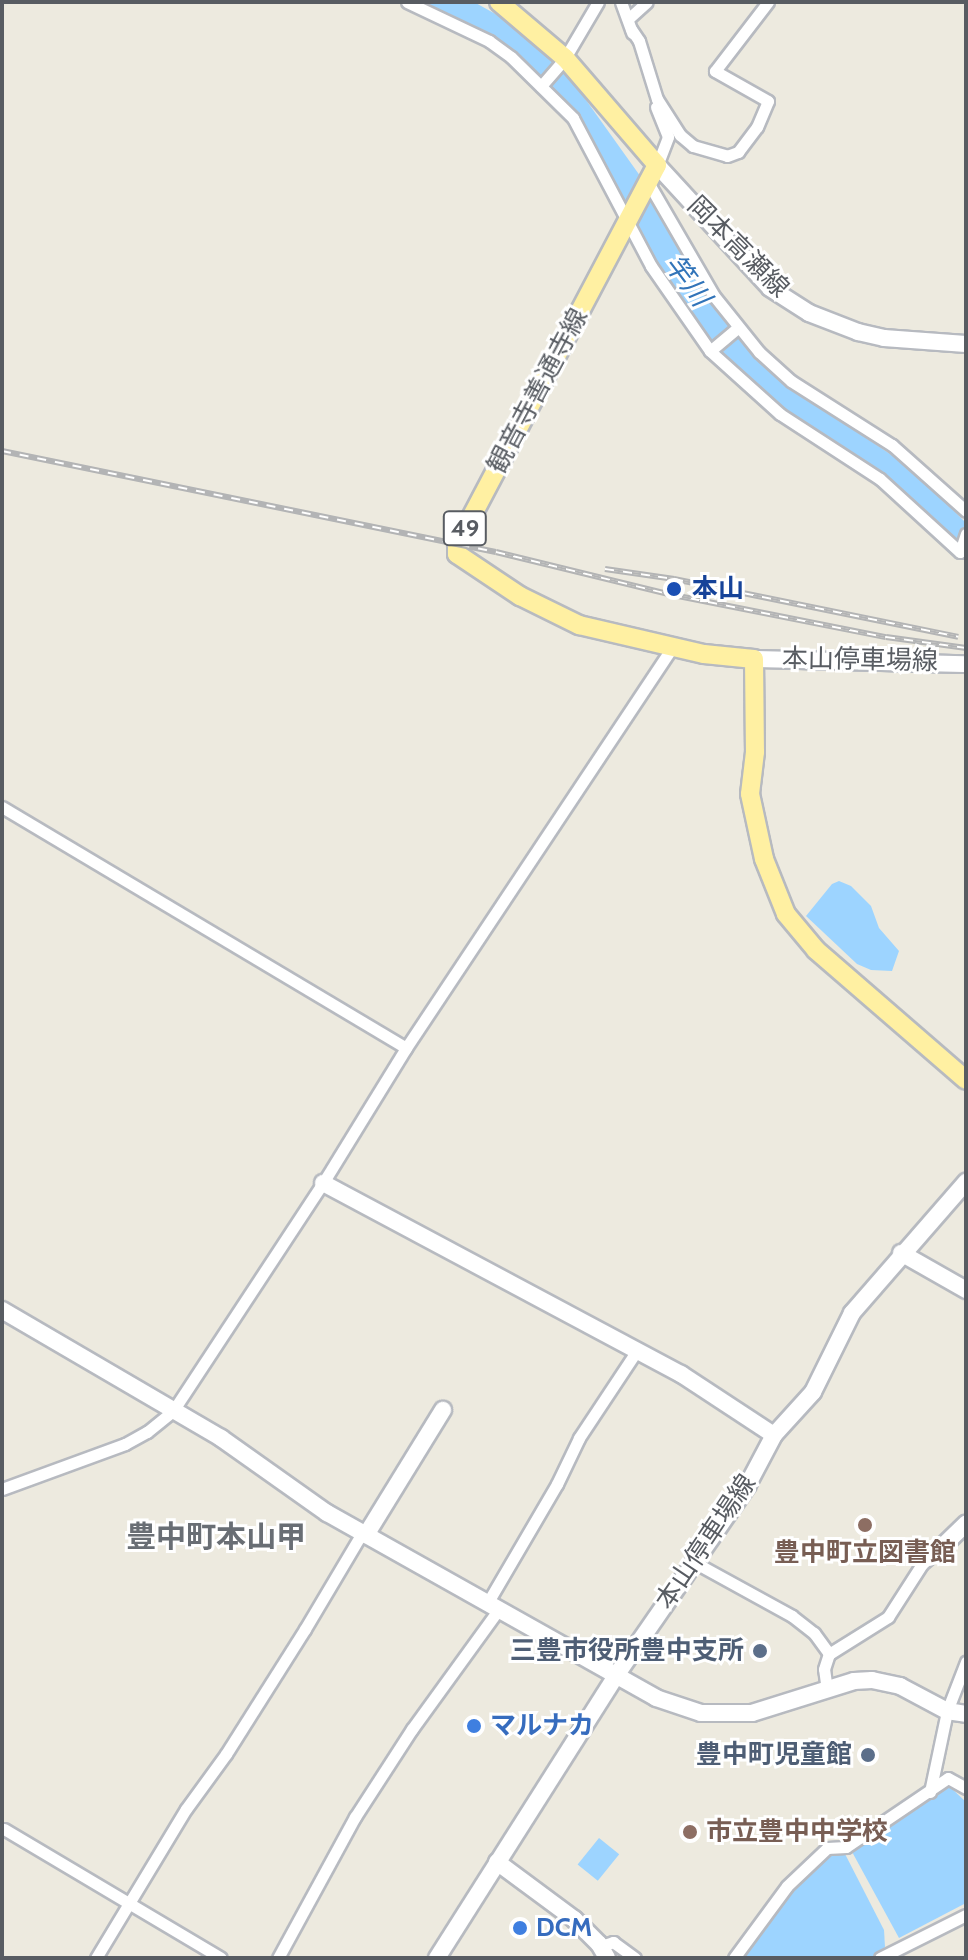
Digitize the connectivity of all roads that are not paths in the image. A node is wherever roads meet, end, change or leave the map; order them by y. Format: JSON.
{"nodes":[{"id":1,"x":407,"y":2,"type":"edge"},
{"id":2,"x":499,"y":2,"type":"edge"},
{"id":3,"x":598,"y":2,"type":"edge"},
{"id":4,"x":621,"y":2,"type":"edge"},
{"id":5,"x":647,"y":2,"type":"edge"},
{"id":6,"x":768,"y":2,"type":"edge"},
{"id":7,"x":630,"y":24,"type":"junction"},
{"id":8,"x":563,"y":60,"type":"junction"},
{"id":9,"x":542,"y":85,"type":"junction"},
{"id":10,"x":657,"y":165,"type":"junction"},
{"id":11,"x":648,"y":185,"type":"junction"},
{"id":12,"x":628,"y":221,"type":"junction"},
{"id":13,"x":736,"y":329,"type":"junction"},
{"id":14,"x":966,"y":344,"type":"edge"},
{"id":15,"x":711,"y":350,"type":"junction"},
{"id":16,"x":966,"y":511,"type":"edge"},
{"id":17,"x":966,"y":534,"type":"edge"},
{"id":18,"x":672,"y":648,"type":"junction"},
{"id":19,"x":754,"y":659,"type":"junction"},
{"id":20,"x":966,"y":664,"type":"edge"},
{"id":21,"x":2,"y":807,"type":"edge"},
{"id":22,"x":406,"y":1048,"type":"junction"},
{"id":23,"x":966,"y":1080,"type":"edge"},
{"id":24,"x":966,"y":1182,"type":"edge"},
{"id":25,"x":323,"y":1183,"type":"junction"},
{"id":26,"x":901,"y":1253,"type":"junction"},
{"id":27,"x":966,"y":1290,"type":"edge"},
{"id":28,"x":2,"y":1310,"type":"edge"},
{"id":29,"x":636,"y":1352,"type":"junction"},
{"id":30,"x":443,"y":1410,"type":"dead end"},
{"id":31,"x":173,"y":1411,"type":"junction"},
{"id":32,"x":774,"y":1435,"type":"junction"},
{"id":33,"x":2,"y":1489,"type":"edge"},
{"id":34,"x":966,"y":1524,"type":"edge"},
{"id":35,"x":364,"y":1534,"type":"junction"},
{"id":36,"x":946,"y":1543,"type":"joint"},
{"id":37,"x":692,"y":1561,"type":"junction"},
{"id":38,"x":493,"y":1605,"type":"junction"},
{"id":39,"x":829,"y":1654,"type":"junction"},
{"id":40,"x":966,"y":1662,"type":"edge"},
{"id":41,"x":617,"y":1674,"type":"junction"},
{"id":42,"x":827,"y":1690,"type":"junction"},
{"id":43,"x":947,"y":1711,"type":"junction"},
{"id":44,"x":966,"y":1714,"type":"edge"},
{"id":45,"x":966,"y":1788,"type":"edge"},
{"id":46,"x":930,"y":1792,"type":"junction"},
{"id":47,"x":3,"y":1831,"type":"edge"},
{"id":48,"x":497,"y":1862,"type":"junction"},
{"id":49,"x":129,"y":1906,"type":"junction"},
{"id":50,"x":966,"y":1915,"type":"edge"},
{"id":51,"x":604,"y":1952,"type":"edge"},
{"id":52,"x":96,"y":1958,"type":"edge"},
{"id":53,"x":221,"y":1958,"type":"edge"},
{"id":54,"x":278,"y":1958,"type":"edge"},
{"id":55,"x":437,"y":1958,"type":"edge"},
{"id":56,"x":635,"y":1958,"type":"edge"},
{"id":57,"x":734,"y":1958,"type":"edge"},
{"id":58,"x":880,"y":1958,"type":"edge"}],
"edges":[{"from":1,"to":9,"type":"street"},
{"from":2,"to":8,"type":"main road"},
{"from":3,"to":8,"type":"street"},
{"from":4,"to":7,"type":"street"},
{"from":5,"to":7,"type":"street"},
{"from":6,"to":7,"type":"street"},
{"from":7,"to":10,"type":"street"},
{"from":8,"to":9,"type":"street"},
{"from":8,"to":10,"type":"main road"},
{"from":9,"to":12,"type":"street"},
{"from":10,"to":11,"type":"main road","name":"観音寺善通寺線","number":"49"},
{"from":10,"to":14,"type":"street","name":"岡本高瀬線"},
{"from":11,"to":12,"type":"main road","name":"観音寺善通寺線","number":"49"},
{"from":11,"to":13,"type":"street"},
{"from":12,"to":15,"type":"street"},
{"from":12,"to":18,"type":"main road","name":"観音寺善通寺線","number":"49"},
{"from":13,"to":15,"type":"street"},
{"from":13,"to":16,"type":"street"},
{"from":15,"to":17,"type":"street"},
{"from":18,"to":19,"type":"main road","name":"観音寺善通寺線","number":"49"},
{"from":18,"to":22,"type":"street"},
{"from":19,"to":20,"type":"street","name":"本山停車場線"},
{"from":19,"to":23,"type":"main road"},
{"from":21,"to":22,"type":"street"},
{"from":22,"to":25,"type":"street"},
{"from":24,"to":26,"type":"street","name":"本山停車場線"},
{"from":25,"to":29,"type":"street"},
{"from":25,"to":31,"type":"street"},
{"from":26,"to":27,"type":"street"},
{"from":26,"to":32,"type":"street","name":"本山停車場線"},
{"from":28,"to":31,"type":"street"},
{"from":29,"to":32,"type":"street"},
{"from":29,"to":38,"type":"street"},
{"from":30,"to":35,"type":"street"},
{"from":31,"to":33,"type":"street"},
{"from":31,"to":35,"type":"street"},
{"from":32,"to":37,"type":"street","name":"本山停車場線"},
{"from":34,"to":36,"type":"street"},
{"from":35,"to":38,"type":"street"},
{"from":35,"to":49,"type":"street"},
{"from":36,"to":39,"type":"street"},
{"from":37,"to":39,"type":"street"},
{"from":37,"to":41,"type":"street","name":"本山停車場線"},
{"from":38,"to":41,"type":"street"},
{"from":38,"to":54,"type":"street"},
{"from":39,"to":42,"type":"street"},
{"from":40,"to":43,"type":"street"},
{"from":41,"to":42,"type":"street"},
{"from":41,"to":48,"type":"street","name":"本山停車場線"},
{"from":42,"to":43,"type":"street"},
{"from":43,"to":44,"type":"street"},
{"from":43,"to":46,"type":"street"},
{"from":45,"to":46,"type":"street"},
{"from":46,"to":57,"type":"street"},
{"from":47,"to":49,"type":"street"},
{"from":48,"to":51,"type":"street"},
{"from":48,"to":55,"type":"street","name":"本山停車場線"},
{"from":49,"to":52,"type":"street"},
{"from":49,"to":53,"type":"street"},
{"from":50,"to":58,"type":"street"},
{"from":51,"to":56,"type":"street"}]}
